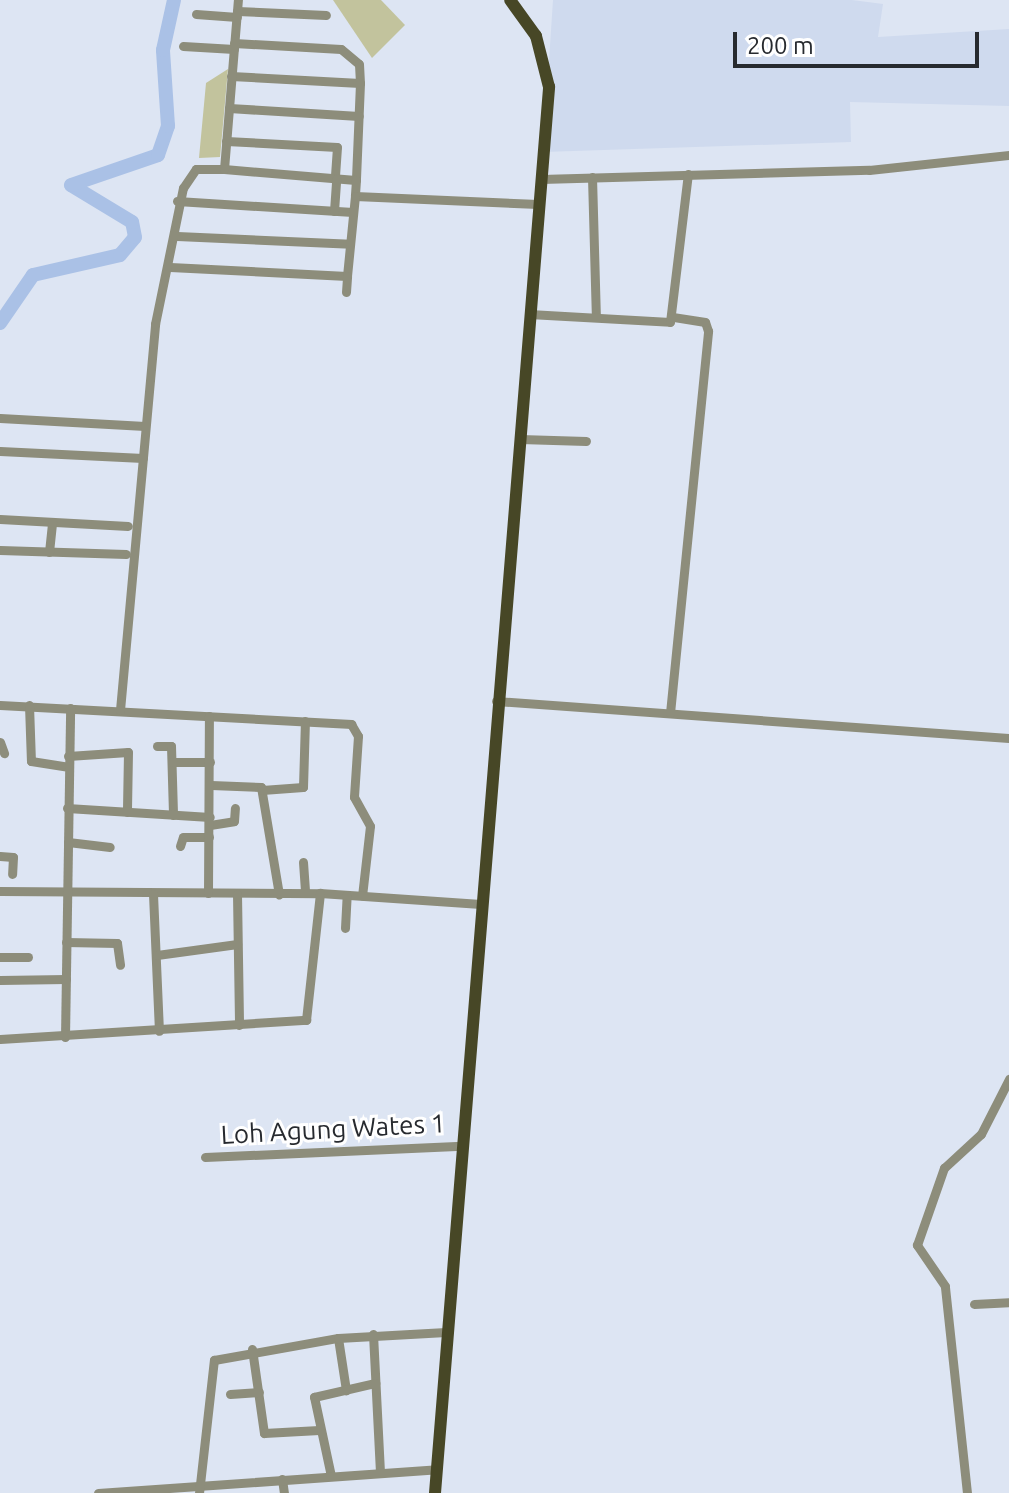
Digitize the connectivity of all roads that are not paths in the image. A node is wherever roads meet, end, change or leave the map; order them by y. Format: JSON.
{"nodes":[{"id":1,"x":238,"y":0,"type":"edge"},
{"id":2,"x":510,"y":0,"type":"edge"},
{"id":3,"x":196,"y":14,"type":"dead end"},
{"id":4,"x":237,"y":14,"type":"junction"},
{"id":5,"x":326,"y":15,"type":"dead end"},
{"id":6,"x":183,"y":46,"type":"dead end"},
{"id":7,"x":234,"y":46,"type":"junction"},
{"id":8,"x":231,"y":76,"type":"junction"},
{"id":9,"x":360,"y":83,"type":"junction"},
{"id":10,"x":229,"y":108,"type":"junction"},
{"id":11,"x":359,"y":116,"type":"junction"},
{"id":12,"x":226,"y":141,"type":"junction"},
{"id":13,"x":1009,"y":155,"type":"edge"},
{"id":14,"x":224,"y":169,"type":"junction"},
{"id":15,"x":688,"y":174,"type":"junction"},
{"id":16,"x":592,"y":177,"type":"junction"},
{"id":17,"x":336,"y":179,"type":"junction"},
{"id":18,"x":541,"y":179,"type":"junction"},
{"id":19,"x":356,"y":180,"type":"junction"},
{"id":20,"x":355,"y":196,"type":"junction"},
{"id":21,"x":177,"y":201,"type":"junction"},
{"id":22,"x":538,"y":204,"type":"junction"},
{"id":23,"x":334,"y":211,"type":"junction"},
{"id":24,"x":353,"y":212,"type":"junction"},
{"id":25,"x":177,"y":236,"type":"junction"},
{"id":26,"x":350,"y":244,"type":"junction"},
{"id":27,"x":170,"y":267,"type":"junction"},
{"id":28,"x":347,"y":276,"type":"junction"},
{"id":29,"x":346,"y":292,"type":"dead end"},
{"id":30,"x":529,"y":314,"type":"junction"},
{"id":31,"x":596,"y":317,"type":"junction"},
{"id":32,"x":672,"y":317,"type":"junction"},
{"id":33,"x":0,"y":418,"type":"edge"},
{"id":34,"x":145,"y":426,"type":"junction"},
{"id":35,"x":520,"y":439,"type":"junction"},
{"id":36,"x":586,"y":441,"type":"dead end"},
{"id":37,"x":0,"y":451,"type":"edge"},
{"id":38,"x":143,"y":458,"type":"junction"},
{"id":39,"x":0,"y":519,"type":"edge"},
{"id":40,"x":52,"y":522,"type":"junction"},
{"id":41,"x":128,"y":526,"type":"dead end"},
{"id":42,"x":0,"y":550,"type":"edge"},
{"id":43,"x":49,"y":552,"type":"junction"},
{"id":44,"x":126,"y":554,"type":"dead end"},
{"id":45,"x":496,"y":701,"type":"junction"},
{"id":46,"x":0,"y":705,"type":"edge"},
{"id":47,"x":29,"y":705,"type":"junction"},
{"id":48,"x":70,"y":708,"type":"junction"},
{"id":49,"x":120,"y":710,"type":"junction"},
{"id":50,"x":670,"y":713,"type":"junction"},
{"id":51,"x":209,"y":716,"type":"junction"},
{"id":52,"x":305,"y":721,"type":"junction"},
{"id":53,"x":1009,"y":738,"type":"edge"},
{"id":54,"x":0,"y":742,"type":"edge"},
{"id":55,"x":157,"y":746,"type":"dead end"},
{"id":56,"x":4,"y":753,"type":"dead end"},
{"id":57,"x":68,"y":756,"type":"junction"},
{"id":58,"x":173,"y":762,"type":"junction"},
{"id":59,"x":210,"y":762,"type":"junction"},
{"id":60,"x":68,"y":767,"type":"junction"},
{"id":61,"x":211,"y":785,"type":"junction"},
{"id":62,"x":262,"y":790,"type":"junction"},
{"id":63,"x":67,"y":808,"type":"junction"},
{"id":64,"x":235,"y":808,"type":"dead end"},
{"id":65,"x":127,"y":812,"type":"junction"},
{"id":66,"x":173,"y":815,"type":"junction"},
{"id":67,"x":210,"y":821,"type":"junction"},
{"id":68,"x":209,"y":837,"type":"junction"},
{"id":69,"x":68,"y":842,"type":"junction"},
{"id":70,"x":180,"y":846,"type":"dead end"},
{"id":71,"x":110,"y":847,"type":"dead end"},
{"id":72,"x":0,"y":856,"type":"edge"},
{"id":73,"x":303,"y":862,"type":"dead end"},
{"id":74,"x":12,"y":874,"type":"dead end"},
{"id":75,"x":0,"y":891,"type":"edge"},
{"id":76,"x":66,"y":893,"type":"junction"},
{"id":77,"x":208,"y":893,"type":"junction"},
{"id":78,"x":305,"y":893,"type":"junction"},
{"id":79,"x":320,"y":893,"type":"junction"},
{"id":80,"x":153,"y":894,"type":"junction"},
{"id":81,"x":237,"y":894,"type":"junction"},
{"id":82,"x":279,"y":894,"type":"junction"},
{"id":83,"x":347,"y":895,"type":"junction"},
{"id":84,"x":362,"y":896,"type":"junction"},
{"id":85,"x":481,"y":904,"type":"junction"},
{"id":86,"x":345,"y":928,"type":"dead end"},
{"id":87,"x":66,"y":942,"type":"junction"},
{"id":88,"x":237,"y":944,"type":"junction"},
{"id":89,"x":157,"y":955,"type":"junction"},
{"id":90,"x":0,"y":957,"type":"edge"},
{"id":91,"x":28,"y":957,"type":"dead end"},
{"id":92,"x":120,"y":965,"type":"dead end"},
{"id":93,"x":66,"y":979,"type":"junction"},
{"id":94,"x":0,"y":980,"type":"edge"},
{"id":95,"x":239,"y":1025,"type":"junction"},
{"id":96,"x":159,"y":1031,"type":"junction"},
{"id":97,"x":65,"y":1037,"type":"junction"},
{"id":98,"x":0,"y":1039,"type":"edge"},
{"id":99,"x":1009,"y":1079,"type":"edge"},
{"id":100,"x":462,"y":1146,"type":"junction"},
{"id":101,"x":205,"y":1157,"type":"dead end"},
{"id":102,"x":1009,"y":1302,"type":"edge"},
{"id":103,"x":974,"y":1304,"type":"dead end"},
{"id":104,"x":446,"y":1332,"type":"junction"},
{"id":105,"x":373,"y":1334,"type":"junction"},
{"id":106,"x":338,"y":1338,"type":"junction"},
{"id":107,"x":252,"y":1349,"type":"junction"},
{"id":108,"x":375,"y":1383,"type":"junction"},
{"id":109,"x":346,"y":1390,"type":"junction"},
{"id":110,"x":259,"y":1392,"type":"junction"},
{"id":111,"x":230,"y":1394,"type":"dead end"},
{"id":112,"x":319,"y":1430,"type":"junction"},
{"id":113,"x":437,"y":1469,"type":"junction"},
{"id":114,"x":380,"y":1472,"type":"junction"},
{"id":115,"x":331,"y":1476,"type":"junction"},
{"id":116,"x":282,"y":1479,"type":"junction"},
{"id":117,"x":199,"y":1489,"type":"edge"},
{"id":118,"x":98,"y":1493,"type":"edge"},
{"id":119,"x":284,"y":1493,"type":"edge"},
{"id":120,"x":435,"y":1493,"type":"edge"},
{"id":121,"x":967,"y":1493,"type":"edge"}],
"edges":[{"from":1,"to":4,"type":"street"},
{"from":2,"to":18,"type":"main road"},
{"from":3,"to":4,"type":"street"},
{"from":4,"to":5,"type":"street"},
{"from":4,"to":7,"type":"street"},
{"from":6,"to":7,"type":"street"},
{"from":7,"to":8,"type":"street"},
{"from":7,"to":9,"type":"street"},
{"from":8,"to":9,"type":"street"},
{"from":8,"to":10,"type":"street"},
{"from":9,"to":11,"type":"street"},
{"from":10,"to":11,"type":"street"},
{"from":10,"to":12,"type":"street"},
{"from":11,"to":19,"type":"street"},
{"from":12,"to":14,"type":"street"},
{"from":12,"to":17,"type":"street"},
{"from":13,"to":15,"type":"street"},
{"from":14,"to":17,"type":"street"},
{"from":14,"to":21,"type":"street"},
{"from":15,"to":16,"type":"street"},
{"from":15,"to":32,"type":"street"},
{"from":16,"to":18,"type":"street"},
{"from":16,"to":31,"type":"street"},
{"from":17,"to":19,"type":"street"},
{"from":17,"to":23,"type":"street"},
{"from":18,"to":22,"type":"main road"},
{"from":19,"to":20,"type":"street"},
{"from":20,"to":22,"type":"street"},
{"from":20,"to":24,"type":"street"},
{"from":21,"to":23,"type":"street"},
{"from":21,"to":25,"type":"street"},
{"from":22,"to":30,"type":"main road"},
{"from":23,"to":24,"type":"street"},
{"from":24,"to":26,"type":"street"},
{"from":25,"to":26,"type":"street"},
{"from":25,"to":27,"type":"street"},
{"from":26,"to":28,"type":"street"},
{"from":27,"to":28,"type":"street"},
{"from":27,"to":34,"type":"street"},
{"from":28,"to":29,"type":"street"},
{"from":30,"to":31,"type":"street"},
{"from":30,"to":35,"type":"main road"},
{"from":31,"to":32,"type":"street"},
{"from":32,"to":50,"type":"street"},
{"from":33,"to":34,"type":"street"},
{"from":34,"to":38,"type":"street"},
{"from":35,"to":36,"type":"street"},
{"from":35,"to":45,"type":"main road"},
{"from":37,"to":38,"type":"street"},
{"from":38,"to":49,"type":"street"},
{"from":39,"to":40,"type":"street"},
{"from":40,"to":41,"type":"street"},
{"from":40,"to":43,"type":"street"},
{"from":42,"to":43,"type":"street"},
{"from":43,"to":44,"type":"street"},
{"from":45,"to":50,"type":"street"},
{"from":45,"to":85,"type":"main road"},
{"from":46,"to":47,"type":"street"},
{"from":47,"to":48,"type":"street"},
{"from":47,"to":60,"type":"street"},
{"from":48,"to":49,"type":"street"},
{"from":48,"to":57,"type":"street"},
{"from":49,"to":51,"type":"street"},
{"from":50,"to":53,"type":"street"},
{"from":51,"to":52,"type":"street"},
{"from":51,"to":59,"type":"street"},
{"from":52,"to":62,"type":"street"},
{"from":52,"to":84,"type":"street"},
{"from":54,"to":56,"type":"street"},
{"from":55,"to":58,"type":"street"},
{"from":57,"to":60,"type":"street"},
{"from":57,"to":65,"type":"street"},
{"from":58,"to":59,"type":"street"},
{"from":58,"to":66,"type":"street"},
{"from":59,"to":61,"type":"street"},
{"from":60,"to":63,"type":"street"},
{"from":61,"to":62,"type":"street"},
{"from":61,"to":67,"type":"street"},
{"from":62,"to":82,"type":"street"},
{"from":63,"to":65,"type":"street"},
{"from":63,"to":69,"type":"street"},
{"from":64,"to":67,"type":"street"},
{"from":65,"to":66,"type":"street"},
{"from":66,"to":67,"type":"street"},
{"from":67,"to":68,"type":"street"},
{"from":68,"to":70,"type":"street"},
{"from":68,"to":77,"type":"street"},
{"from":69,"to":71,"type":"street"},
{"from":69,"to":76,"type":"street"},
{"from":72,"to":74,"type":"street"},
{"from":73,"to":78,"type":"street"},
{"from":75,"to":76,"type":"street"},
{"from":76,"to":80,"type":"street"},
{"from":76,"to":87,"type":"street"},
{"from":77,"to":80,"type":"street"},
{"from":77,"to":81,"type":"street"},
{"from":78,"to":79,"type":"street"},
{"from":78,"to":82,"type":"street"},
{"from":79,"to":83,"type":"street"},
{"from":79,"to":95,"type":"street"},
{"from":80,"to":89,"type":"street"},
{"from":81,"to":82,"type":"street"},
{"from":81,"to":88,"type":"street"},
{"from":83,"to":84,"type":"street"},
{"from":83,"to":86,"type":"street"},
{"from":84,"to":85,"type":"street"},
{"from":85,"to":100,"type":"main road"},
{"from":87,"to":92,"type":"street"},
{"from":87,"to":93,"type":"street"},
{"from":88,"to":89,"type":"street"},
{"from":88,"to":95,"type":"street"},
{"from":89,"to":96,"type":"street"},
{"from":90,"to":91,"type":"street"},
{"from":93,"to":94,"type":"street"},
{"from":93,"to":97,"type":"street"},
{"from":95,"to":96,"type":"street"},
{"from":96,"to":97,"type":"street"},
{"from":97,"to":98,"type":"street"},
{"from":99,"to":121,"type":"street"},
{"from":100,"to":101,"type":"street","name":"Loh Agung Wates 1"},
{"from":100,"to":104,"type":"main road"},
{"from":102,"to":103,"type":"street"},
{"from":104,"to":105,"type":"street"},
{"from":104,"to":113,"type":"main road"},
{"from":105,"to":106,"type":"street"},
{"from":105,"to":108,"type":"street"},
{"from":106,"to":107,"type":"street"},
{"from":106,"to":109,"type":"street"},
{"from":107,"to":110,"type":"street"},
{"from":107,"to":117,"type":"street"},
{"from":108,"to":109,"type":"street"},
{"from":108,"to":114,"type":"street"},
{"from":109,"to":112,"type":"street"},
{"from":110,"to":111,"type":"street"},
{"from":110,"to":112,"type":"street"},
{"from":112,"to":115,"type":"street"},
{"from":113,"to":114,"type":"street"},
{"from":113,"to":120,"type":"main road"},
{"from":114,"to":115,"type":"street"},
{"from":115,"to":116,"type":"street"},
{"from":116,"to":117,"type":"street"},
{"from":116,"to":119,"type":"street"},
{"from":117,"to":118,"type":"street"}]}
